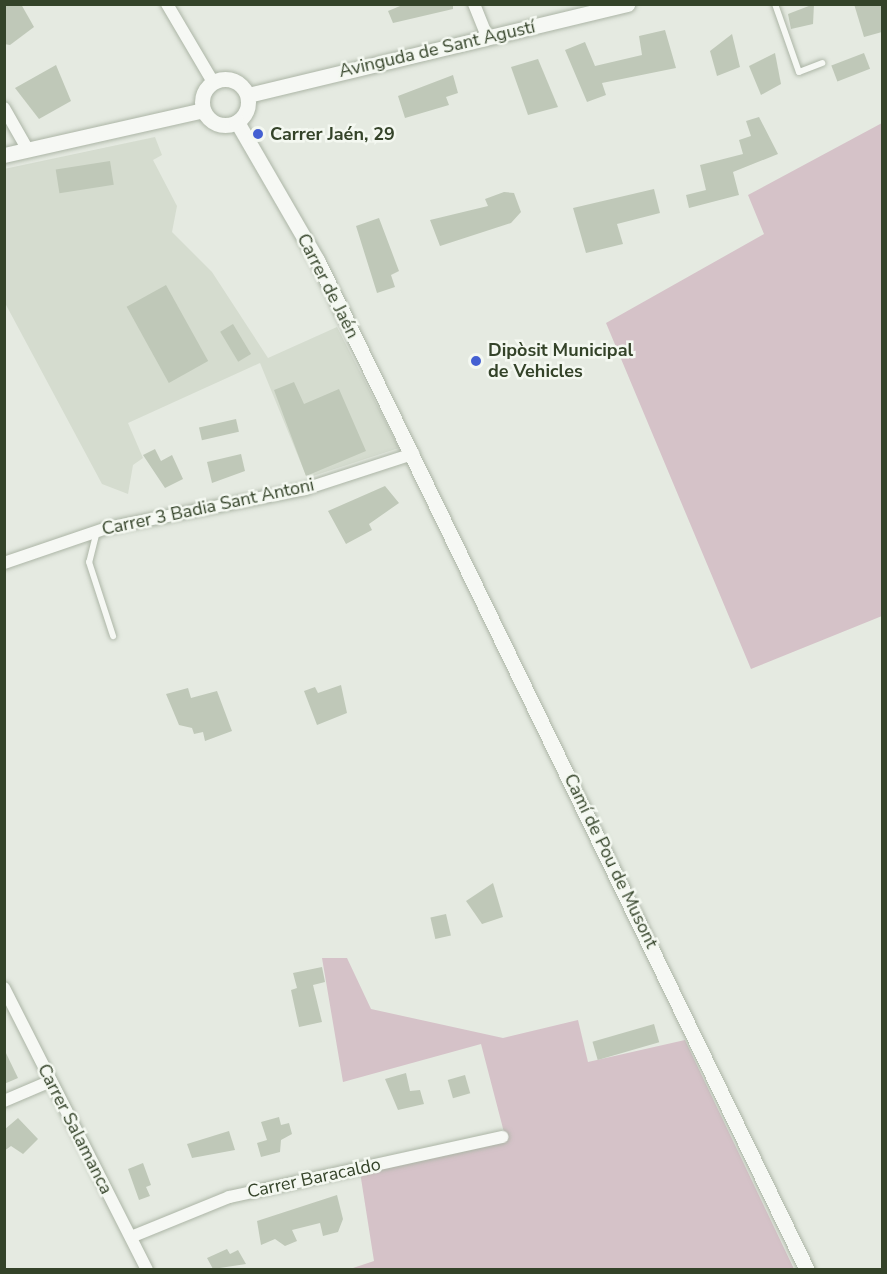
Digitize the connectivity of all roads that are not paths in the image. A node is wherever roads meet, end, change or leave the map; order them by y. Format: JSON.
{"nodes":[{"id":1,"x":167,"y":4,"type":"edge"},
{"id":2,"x":474,"y":4,"type":"edge"},
{"id":3,"x":627,"y":4,"type":"edge"},
{"id":4,"x":775,"y":4,"type":"edge"},
{"id":5,"x":486,"y":36,"type":"junction"},
{"id":6,"x":822,"y":63,"type":"dead end"},
{"id":7,"x":213,"y":82,"type":"junction"},
{"id":8,"x":248,"y":95,"type":"junction"},
{"id":9,"x":4,"y":108,"type":"edge"},
{"id":10,"x":203,"y":110,"type":"junction"},
{"id":11,"x":237,"y":122,"type":"junction"},
{"id":12,"x":28,"y":150,"type":"junction"},
{"id":13,"x":4,"y":155,"type":"edge"},
{"id":14,"x":412,"y":443,"type":"junction"},
{"id":15,"x":97,"y":530,"type":"junction"},
{"id":16,"x":4,"y":563,"type":"edge"},
{"id":17,"x":113,"y":636,"type":"dead end"},
{"id":18,"x":4,"y":988,"type":"edge"},
{"id":19,"x":51,"y":1082,"type":"junction"},
{"id":20,"x":4,"y":1101,"type":"edge"},
{"id":21,"x":503,"y":1137,"type":"dead end"},
{"id":22,"x":131,"y":1237,"type":"junction"},
{"id":23,"x":147,"y":1269,"type":"edge"},
{"id":24,"x":807,"y":1269,"type":"edge"}],
"edges":[{"from":1,"to":7,"type":"street"},
{"from":2,"to":5,"type":"street"},
{"from":3,"to":5,"type":"street","name":"Avinguda de Sant Agustí"},
{"from":4,"to":6,"type":"lane"},
{"from":5,"to":8,"type":"street","name":"Avinguda de Sant Agustí"},
{"from":7,"to":8,"type":"street"},
{"from":7,"to":10,"type":"street"},
{"from":8,"to":11,"type":"street"},
{"from":9,"to":12,"type":"street"},
{"from":10,"to":11,"type":"street"},
{"from":10,"to":12,"type":"street"},
{"from":11,"to":14,"type":"street","name":"Carrer de Jaén"},
{"from":12,"to":13,"type":"street"},
{"from":14,"to":15,"type":"street","name":"Carrer 3 Badia Sant Antoni"},
{"from":14,"to":24,"type":"street","name":"Camí de Pou de Musont"},
{"from":15,"to":16,"type":"street","name":"Carrer 3 Badia Sant Antoni"},
{"from":15,"to":17,"type":"lane"},
{"from":18,"to":19,"type":"street","name":"Carrer Salamanca"},
{"from":19,"to":20,"type":"street"},
{"from":19,"to":22,"type":"street","name":"Carrer Salamanca"},
{"from":21,"to":22,"type":"street","name":"Carrer Baracaldo"},
{"from":22,"to":23,"type":"street","name":"Carrer Salamanca"}]}
